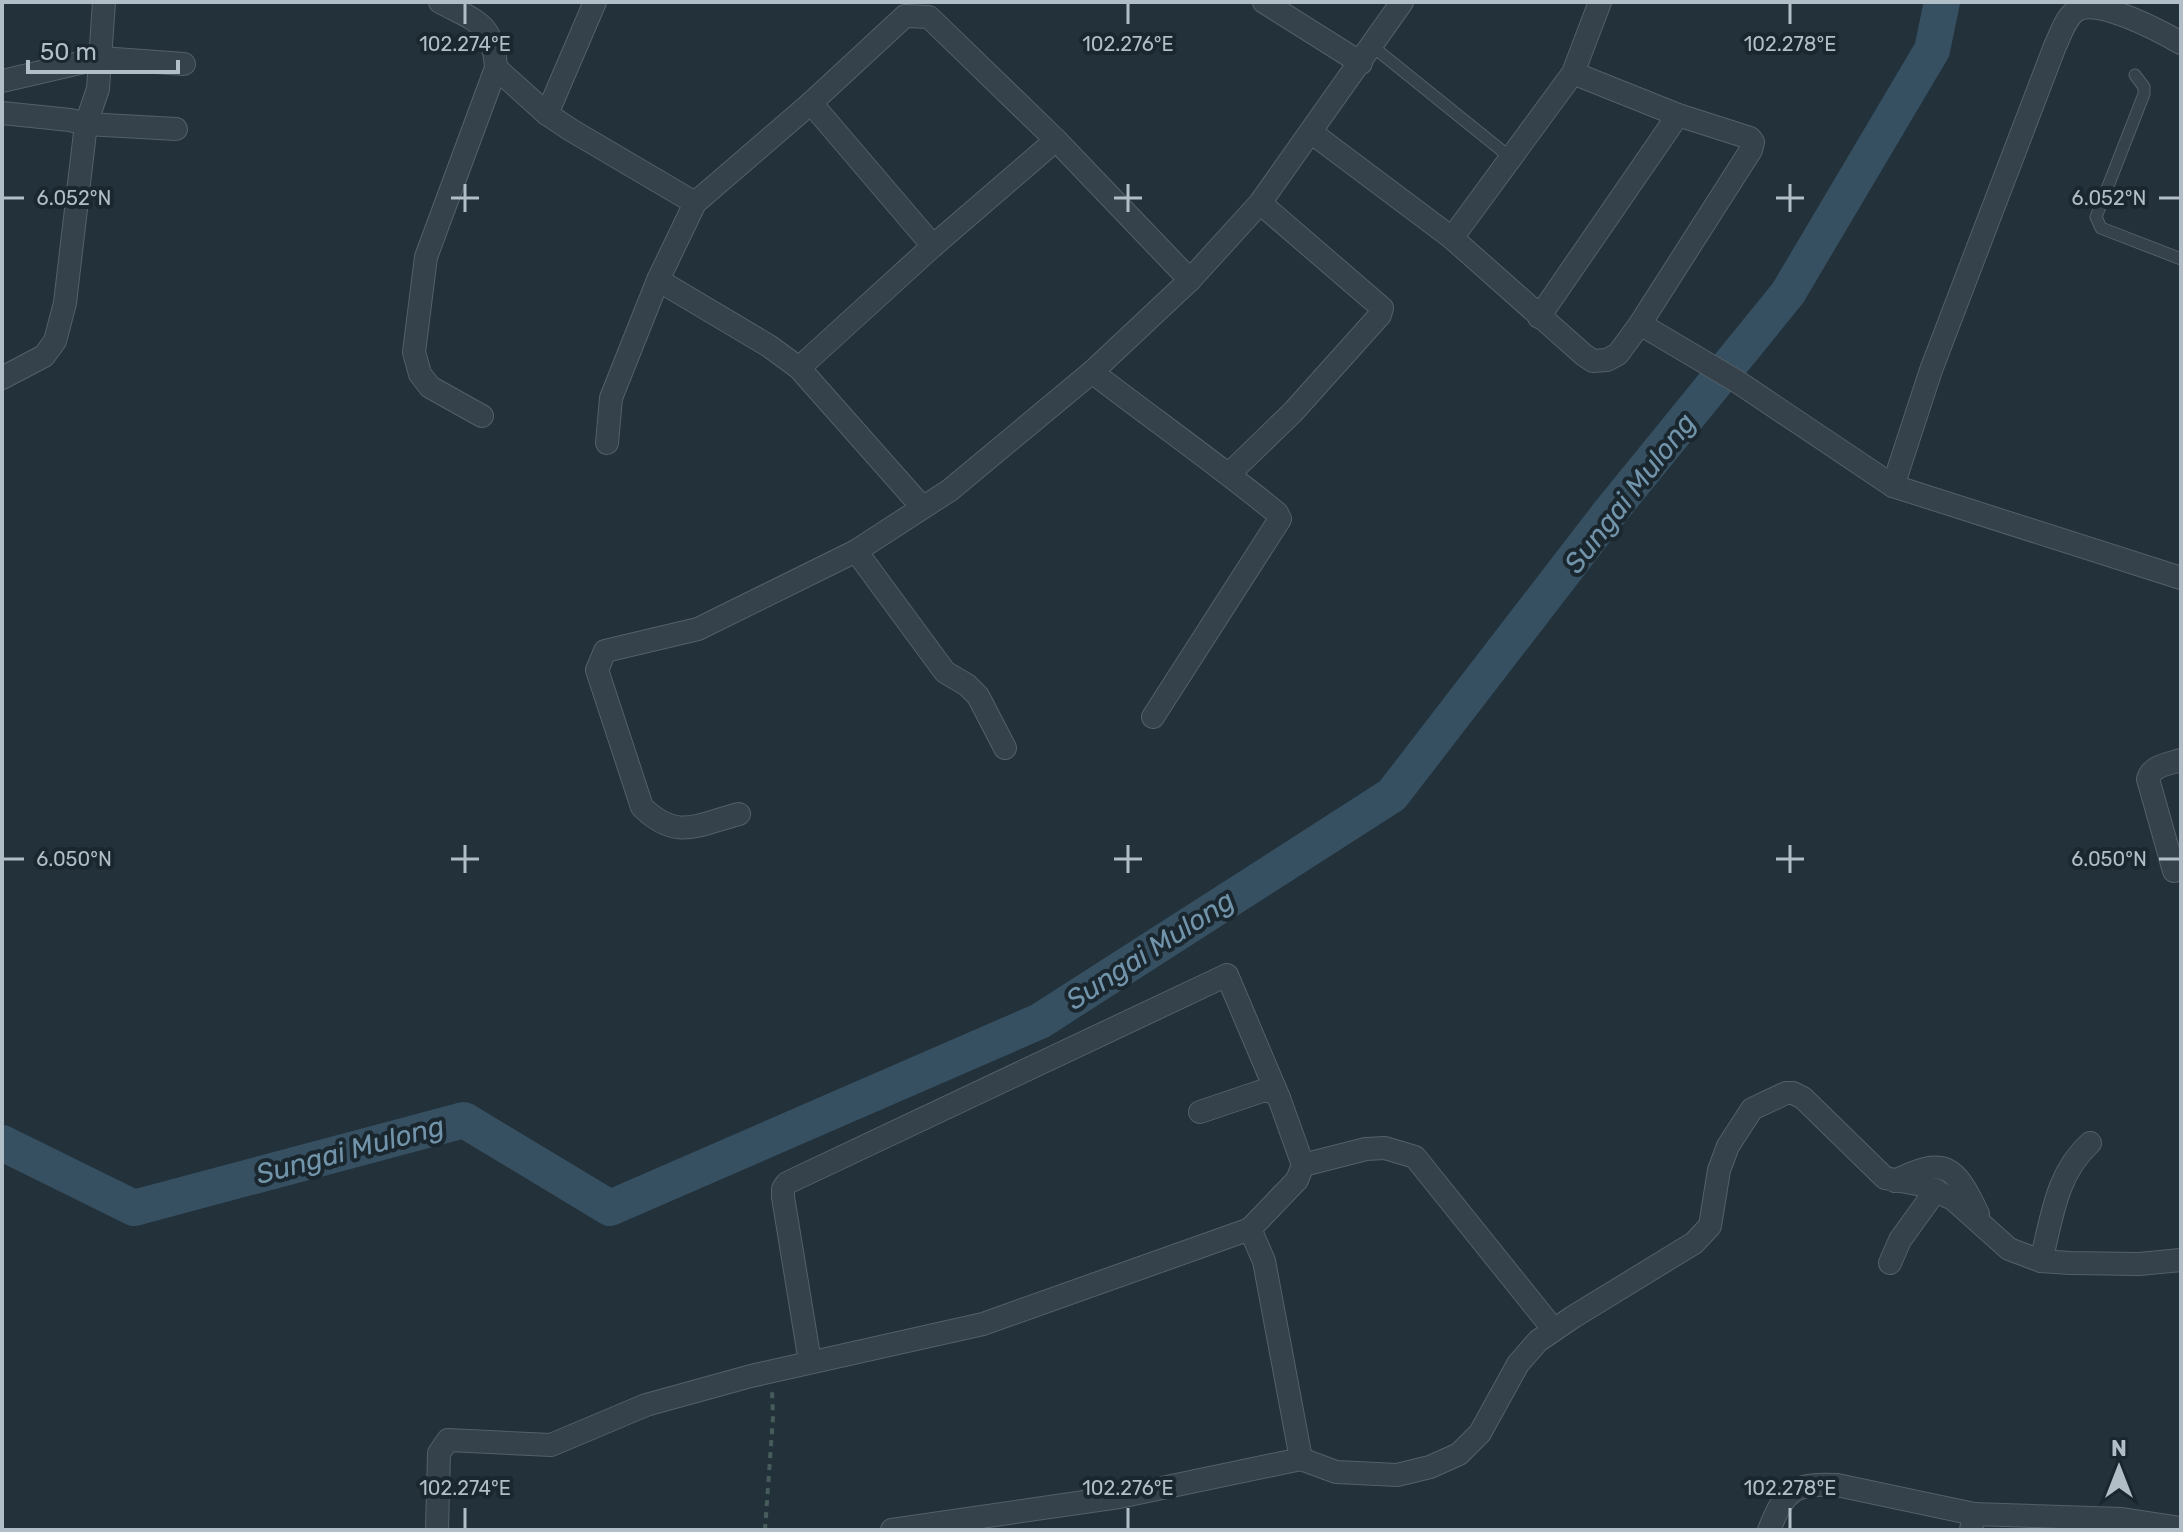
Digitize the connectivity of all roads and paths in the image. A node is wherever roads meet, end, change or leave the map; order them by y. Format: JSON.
{"nodes":[{"id":1,"x":104,"y":2,"type":"edge"},
{"id":2,"x":440,"y":2,"type":"edge"},
{"id":3,"x":595,"y":2,"type":"edge"},
{"id":4,"x":1264,"y":2,"type":"edge"},
{"id":5,"x":1402,"y":2,"type":"edge"},
{"id":6,"x":1600,"y":2,"type":"edge"},
{"id":7,"x":2141,"y":11,"type":"edge"},
{"id":8,"x":2181,"y":43,"type":"edge"},
{"id":9,"x":1367,"y":54,"type":"junction"},
{"id":10,"x":101,"y":58,"type":"junction"},
{"id":11,"x":184,"y":64,"type":"dead end"},
{"id":12,"x":496,"y":68,"type":"junction"},
{"id":13,"x":1573,"y":73,"type":"junction"},
{"id":14,"x":2135,"y":75,"type":"dead end"},
{"id":15,"x":2,"y":81,"type":"edge"},
{"id":16,"x":811,"y":103,"type":"junction"},
{"id":17,"x":2,"y":113,"type":"edge"},
{"id":18,"x":547,"y":114,"type":"junction"},
{"id":19,"x":1678,"y":115,"type":"junction"},
{"id":20,"x":86,"y":124,"type":"junction"},
{"id":21,"x":176,"y":129,"type":"dead end"},
{"id":22,"x":1312,"y":133,"type":"junction"},
{"id":23,"x":1056,"y":140,"type":"junction"},
{"id":24,"x":1511,"y":158,"type":"junction"},
{"id":25,"x":695,"y":203,"type":"junction"},
{"id":26,"x":1260,"y":203,"type":"junction"},
{"id":27,"x":1452,"y":238,"type":"junction"},
{"id":28,"x":933,"y":246,"type":"junction"},
{"id":29,"x":2181,"y":259,"type":"edge"},
{"id":30,"x":658,"y":280,"type":"junction"},
{"id":31,"x":1190,"y":280,"type":"junction"},
{"id":32,"x":1539,"y":317,"type":"junction"},
{"id":33,"x":1650,"y":329,"type":"junction"},
{"id":34,"x":799,"y":368,"type":"junction"},
{"id":35,"x":1092,"y":372,"type":"junction"},
{"id":36,"x":2,"y":378,"type":"edge"},
{"id":37,"x":482,"y":416,"type":"dead end"},
{"id":38,"x":607,"y":443,"type":"dead end"},
{"id":39,"x":1229,"y":474,"type":"junction"},
{"id":40,"x":1893,"y":486,"type":"junction"},
{"id":41,"x":922,"y":507,"type":"junction"},
{"id":42,"x":856,"y":551,"type":"junction"},
{"id":43,"x":2181,"y":578,"type":"edge"},
{"id":44,"x":1153,"y":717,"type":"dead end"},
{"id":45,"x":1005,"y":748,"type":"dead end"},
{"id":46,"x":2181,"y":760,"type":"edge"},
{"id":47,"x":739,"y":814,"type":"dead end"},
{"id":48,"x":2174,"y":871,"type":"dead end"},
{"id":49,"x":1279,"y":1098,"type":"junction"},
{"id":50,"x":1200,"y":1112,"type":"dead end"},
{"id":51,"x":2090,"y":1143,"type":"dead end"},
{"id":52,"x":1303,"y":1165,"type":"junction"},
{"id":53,"x":1895,"y":1181,"type":"junction"},
{"id":54,"x":1936,"y":1190,"type":"junction"},
{"id":55,"x":1982,"y":1224,"type":"junction"},
{"id":56,"x":1250,"y":1229,"type":"junction"},
{"id":57,"x":2181,"y":1260,"type":"edge"},
{"id":58,"x":2041,"y":1261,"type":"junction"},
{"id":59,"x":1890,"y":1263,"type":"dead end"},
{"id":60,"x":1554,"y":1330,"type":"junction"},
{"id":61,"x":810,"y":1362,"type":"junction"},
{"id":62,"x":770,"y":1371,"type":"junction"},
{"id":63,"x":1301,"y":1459,"type":"junction"},
{"id":64,"x":1973,"y":1522,"type":"edge"},
{"id":65,"x":2181,"y":1528,"type":"edge"},
{"id":66,"x":437,"y":1530,"type":"edge"},
{"id":67,"x":765,"y":1530,"type":"edge"},
{"id":68,"x":892,"y":1530,"type":"edge"},
{"id":69,"x":1769,"y":1530,"type":"edge"}],
"edges":[{"from":1,"to":10,"type":"street"},
{"from":2,"to":12,"type":"street"},
{"from":3,"to":18,"type":"street"},
{"from":4,"to":9,"type":"street"},
{"from":5,"to":9,"type":"street"},
{"from":6,"to":13,"type":"street"},
{"from":7,"to":8,"type":"street"},
{"from":7,"to":40,"type":"street"},
{"from":9,"to":22,"type":"street"},
{"from":9,"to":24,"type":"lane"},
{"from":10,"to":11,"type":"street"},
{"from":10,"to":15,"type":"street"},
{"from":10,"to":20,"type":"street"},
{"from":12,"to":18,"type":"street"},
{"from":12,"to":37,"type":"street"},
{"from":13,"to":19,"type":"street"},
{"from":13,"to":24,"type":"street"},
{"from":14,"to":29,"type":"lane"},
{"from":16,"to":23,"type":"street"},
{"from":16,"to":25,"type":"street"},
{"from":16,"to":28,"type":"street"},
{"from":17,"to":20,"type":"street"},
{"from":18,"to":25,"type":"street"},
{"from":19,"to":32,"type":"street"},
{"from":19,"to":33,"type":"street"},
{"from":20,"to":21,"type":"street"},
{"from":20,"to":36,"type":"street"},
{"from":22,"to":26,"type":"street"},
{"from":22,"to":27,"type":"street"},
{"from":23,"to":28,"type":"street"},
{"from":23,"to":31,"type":"street"},
{"from":24,"to":27,"type":"street"},
{"from":25,"to":30,"type":"street"},
{"from":26,"to":31,"type":"street"},
{"from":26,"to":39,"type":"street"},
{"from":27,"to":32,"type":"street"},
{"from":28,"to":34,"type":"street"},
{"from":30,"to":34,"type":"street"},
{"from":30,"to":38,"type":"street"},
{"from":31,"to":35,"type":"street"},
{"from":32,"to":33,"type":"street"},
{"from":33,"to":40,"type":"street"},
{"from":34,"to":41,"type":"street"},
{"from":35,"to":39,"type":"street"},
{"from":35,"to":41,"type":"street"},
{"from":39,"to":44,"type":"street"},
{"from":40,"to":43,"type":"street"},
{"from":41,"to":42,"type":"street"},
{"from":42,"to":45,"type":"street"},
{"from":42,"to":47,"type":"street"},
{"from":46,"to":48,"type":"street"},
{"from":49,"to":50,"type":"street"},
{"from":49,"to":52,"type":"street"},
{"from":49,"to":61,"type":"street"},
{"from":51,"to":58,"type":"street"},
{"from":52,"to":56,"type":"street"},
{"from":52,"to":60,"type":"street"},
{"from":53,"to":54,"type":"street"},
{"from":53,"to":55,"type":"street"},
{"from":53,"to":60,"type":"street"},
{"from":54,"to":55,"type":"street"},
{"from":54,"to":59,"type":"street"},
{"from":55,"to":58,"type":"street"},
{"from":56,"to":61,"type":"street"},
{"from":56,"to":63,"type":"street"},
{"from":57,"to":58,"type":"street"},
{"from":60,"to":63,"type":"street"},
{"from":61,"to":62,"type":"street"},
{"from":62,"to":66,"type":"street"},
{"from":62,"to":67,"type":"path"},
{"from":63,"to":68,"type":"street"},
{"from":64,"to":65,"type":"street"},
{"from":64,"to":69,"type":"street"}]}
